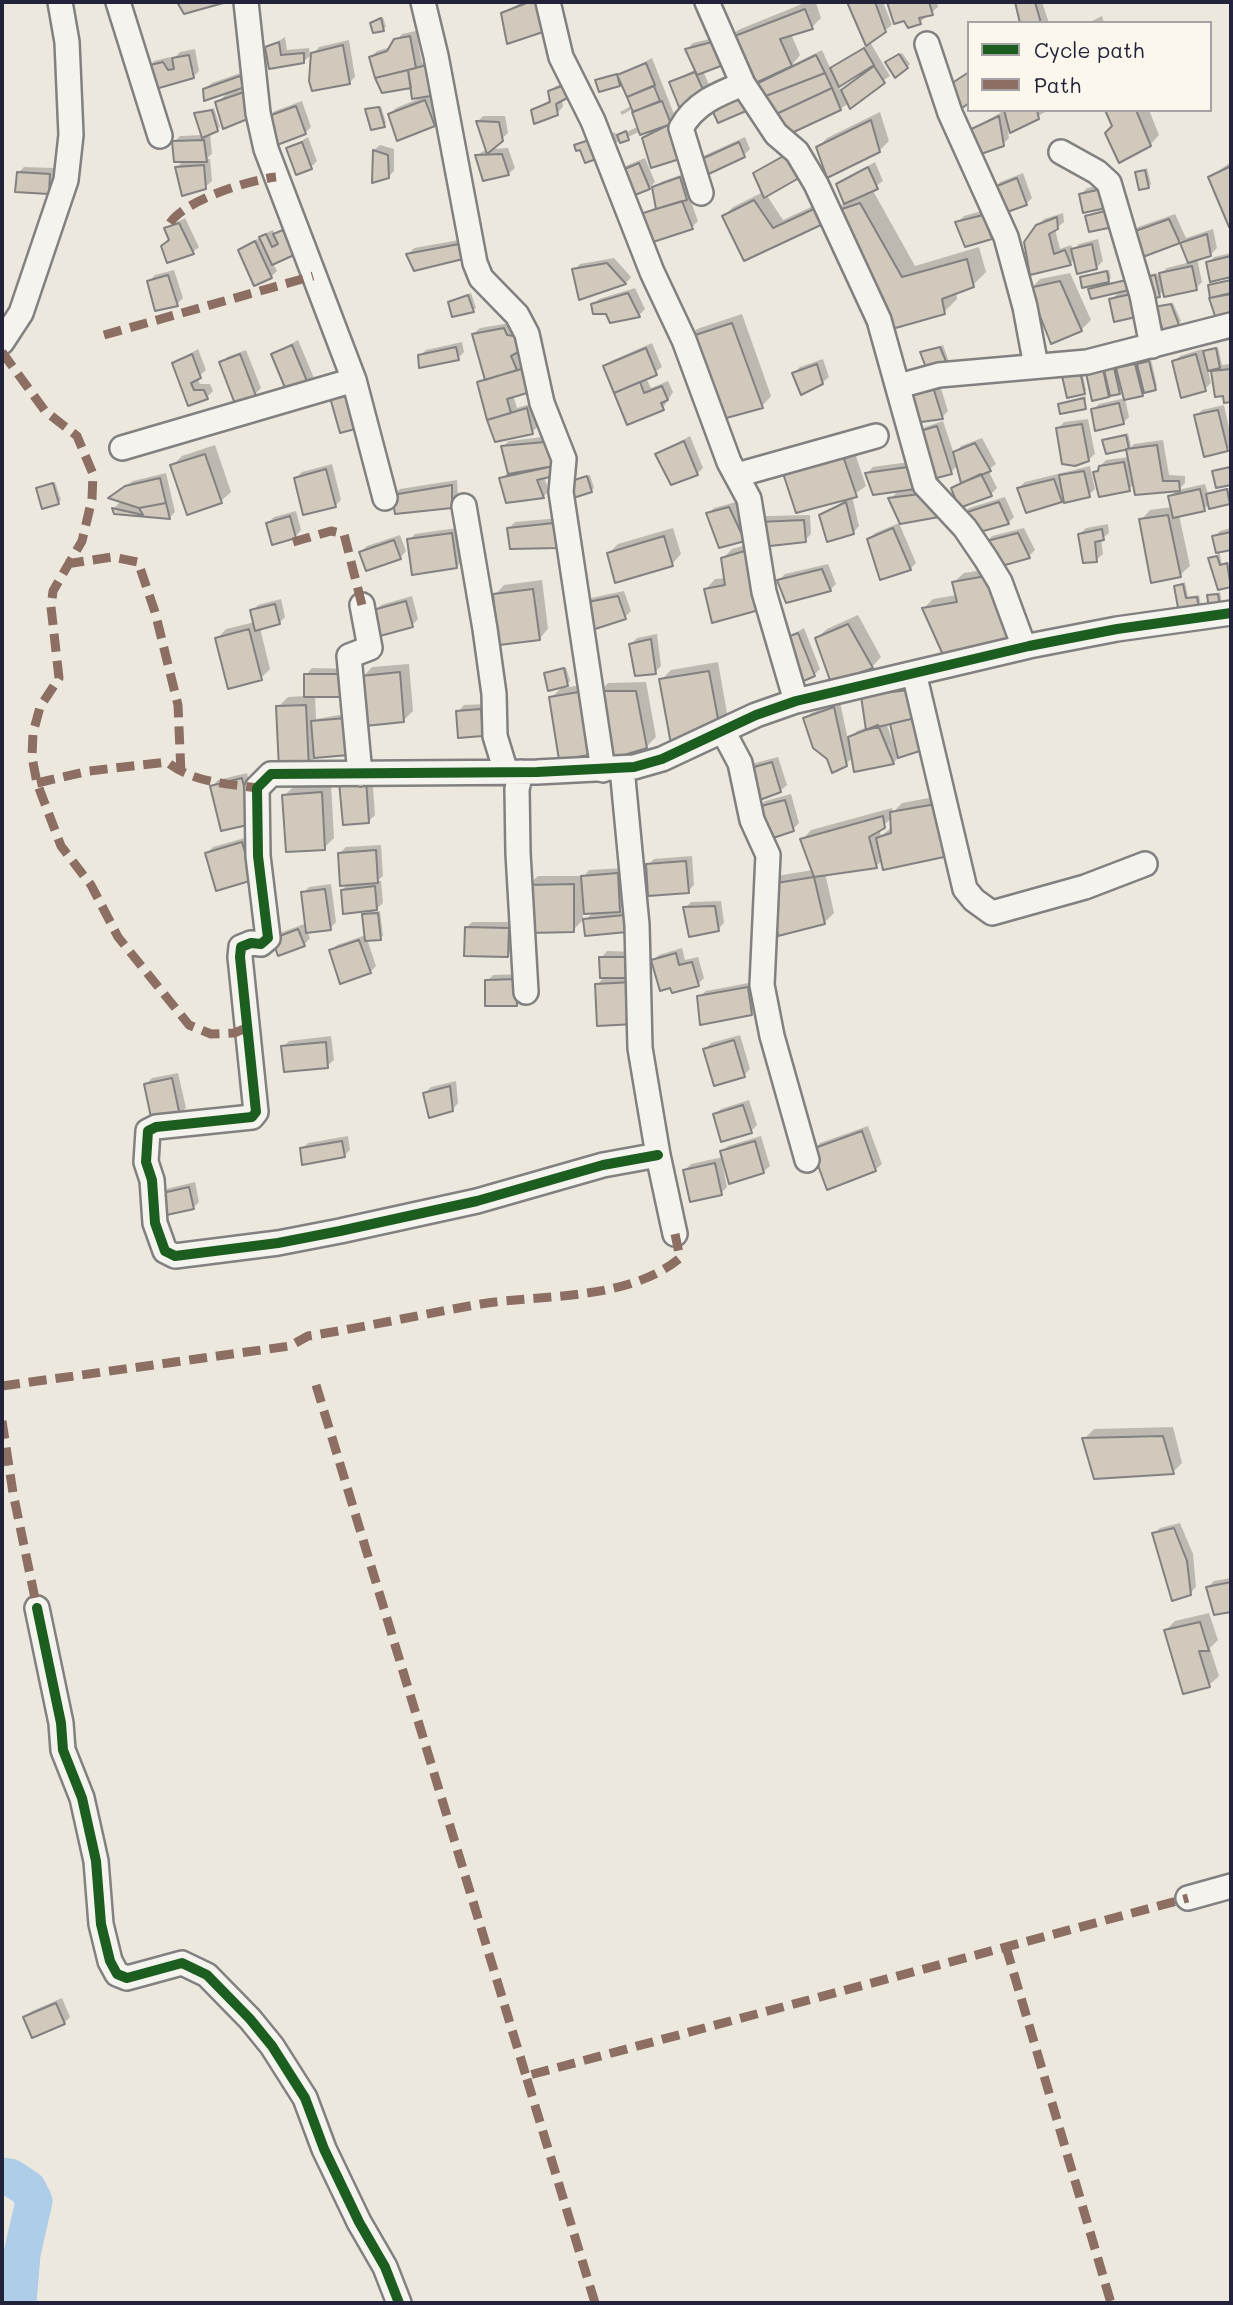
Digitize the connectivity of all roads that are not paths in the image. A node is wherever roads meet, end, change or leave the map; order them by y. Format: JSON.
{"nodes":[{"id":1,"x":60,"y":2,"type":"edge"},
{"id":2,"x":118,"y":2,"type":"edge"},
{"id":3,"x":246,"y":2,"type":"edge"},
{"id":4,"x":423,"y":2,"type":"edge"},
{"id":5,"x":548,"y":2,"type":"edge"},
{"id":6,"x":707,"y":2,"type":"edge"},
{"id":7,"x":927,"y":44,"type":"dead end"},
{"id":8,"x":743,"y":84,"type":"junction"},
{"id":9,"x":160,"y":136,"type":"dead end"},
{"id":10,"x":1061,"y":152,"type":"dead end"},
{"id":11,"x":701,"y":193,"type":"dead end"},
{"id":12,"x":1231,"y":325,"type":"edge"},
{"id":13,"x":2,"y":342,"type":"edge"},
{"id":14,"x":1152,"y":346,"type":"junction"},
{"id":15,"x":1036,"y":366,"type":"junction"},
{"id":16,"x":354,"y":380,"type":"junction"},
{"id":17,"x":898,"y":386,"type":"junction"},
{"id":18,"x":876,"y":436,"type":"dead end"},
{"id":19,"x":122,"y":449,"type":"dead end"},
{"id":20,"x":737,"y":475,"type":"junction"},
{"id":21,"x":385,"y":498,"type":"dead end"},
{"id":22,"x":464,"y":506,"type":"dead end"},
{"id":23,"x":362,"y":605,"type":"dead end"},
{"id":24,"x":1231,"y":613,"type":"edge"},
{"id":25,"x":1024,"y":647,"type":"junction"},
{"id":26,"x":914,"y":673,"type":"junction"},
{"id":27,"x":796,"y":701,"type":"junction"},
{"id":28,"x":723,"y":731,"type":"junction"},
{"id":29,"x":612,"y":769,"type":"junction"},
{"id":30,"x":514,"y":772,"type":"junction"},
{"id":31,"x":360,"y":774,"type":"junction"},
{"id":32,"x":1145,"y":864,"type":"dead end"},
{"id":33,"x":526,"y":992,"type":"dead end"},
{"id":34,"x":658,"y":1155,"type":"junction"},
{"id":35,"x":807,"y":1160,"type":"dead end"},
{"id":36,"x":675,"y":1234,"type":"dead end"},
{"id":37,"x":37,"y":1608,"type":"dead end"},
{"id":38,"x":1231,"y":1886,"type":"edge"},
{"id":39,"x":1188,"y":1898,"type":"dead end"},
{"id":40,"x":399,"y":2303,"type":"edge"}],
"edges":[{"from":1,"to":13,"type":"street"},
{"from":2,"to":9,"type":"street"},
{"from":3,"to":16,"type":"street"},
{"from":4,"to":29,"type":"street"},
{"from":5,"to":20,"type":"street"},
{"from":6,"to":8,"type":"street"},
{"from":7,"to":15,"type":"street"},
{"from":8,"to":11,"type":"street"},
{"from":8,"to":17,"type":"street"},
{"from":10,"to":14,"type":"street"},
{"from":12,"to":14,"type":"street"},
{"from":14,"to":15,"type":"street"},
{"from":15,"to":17,"type":"street"},
{"from":16,"to":19,"type":"street"},
{"from":16,"to":21,"type":"street"},
{"from":17,"to":25,"type":"street"},
{"from":18,"to":20,"type":"street"},
{"from":20,"to":27,"type":"street"},
{"from":22,"to":30,"type":"street"},
{"from":23,"to":31,"type":"street"},
{"from":24,"to":25,"type":"street"},
{"from":25,"to":26,"type":"street"},
{"from":26,"to":27,"type":"street"},
{"from":26,"to":32,"type":"street"},
{"from":27,"to":28,"type":"street"},
{"from":28,"to":29,"type":"street"},
{"from":28,"to":35,"type":"street"},
{"from":29,"to":30,"type":"street"},
{"from":29,"to":34,"type":"street"},
{"from":30,"to":31,"type":"street"},
{"from":30,"to":33,"type":"street"},
{"from":31,"to":34,"type":"street"},
{"from":34,"to":36,"type":"street"},
{"from":37,"to":40,"type":"street"},
{"from":38,"to":39,"type":"street"}]}
